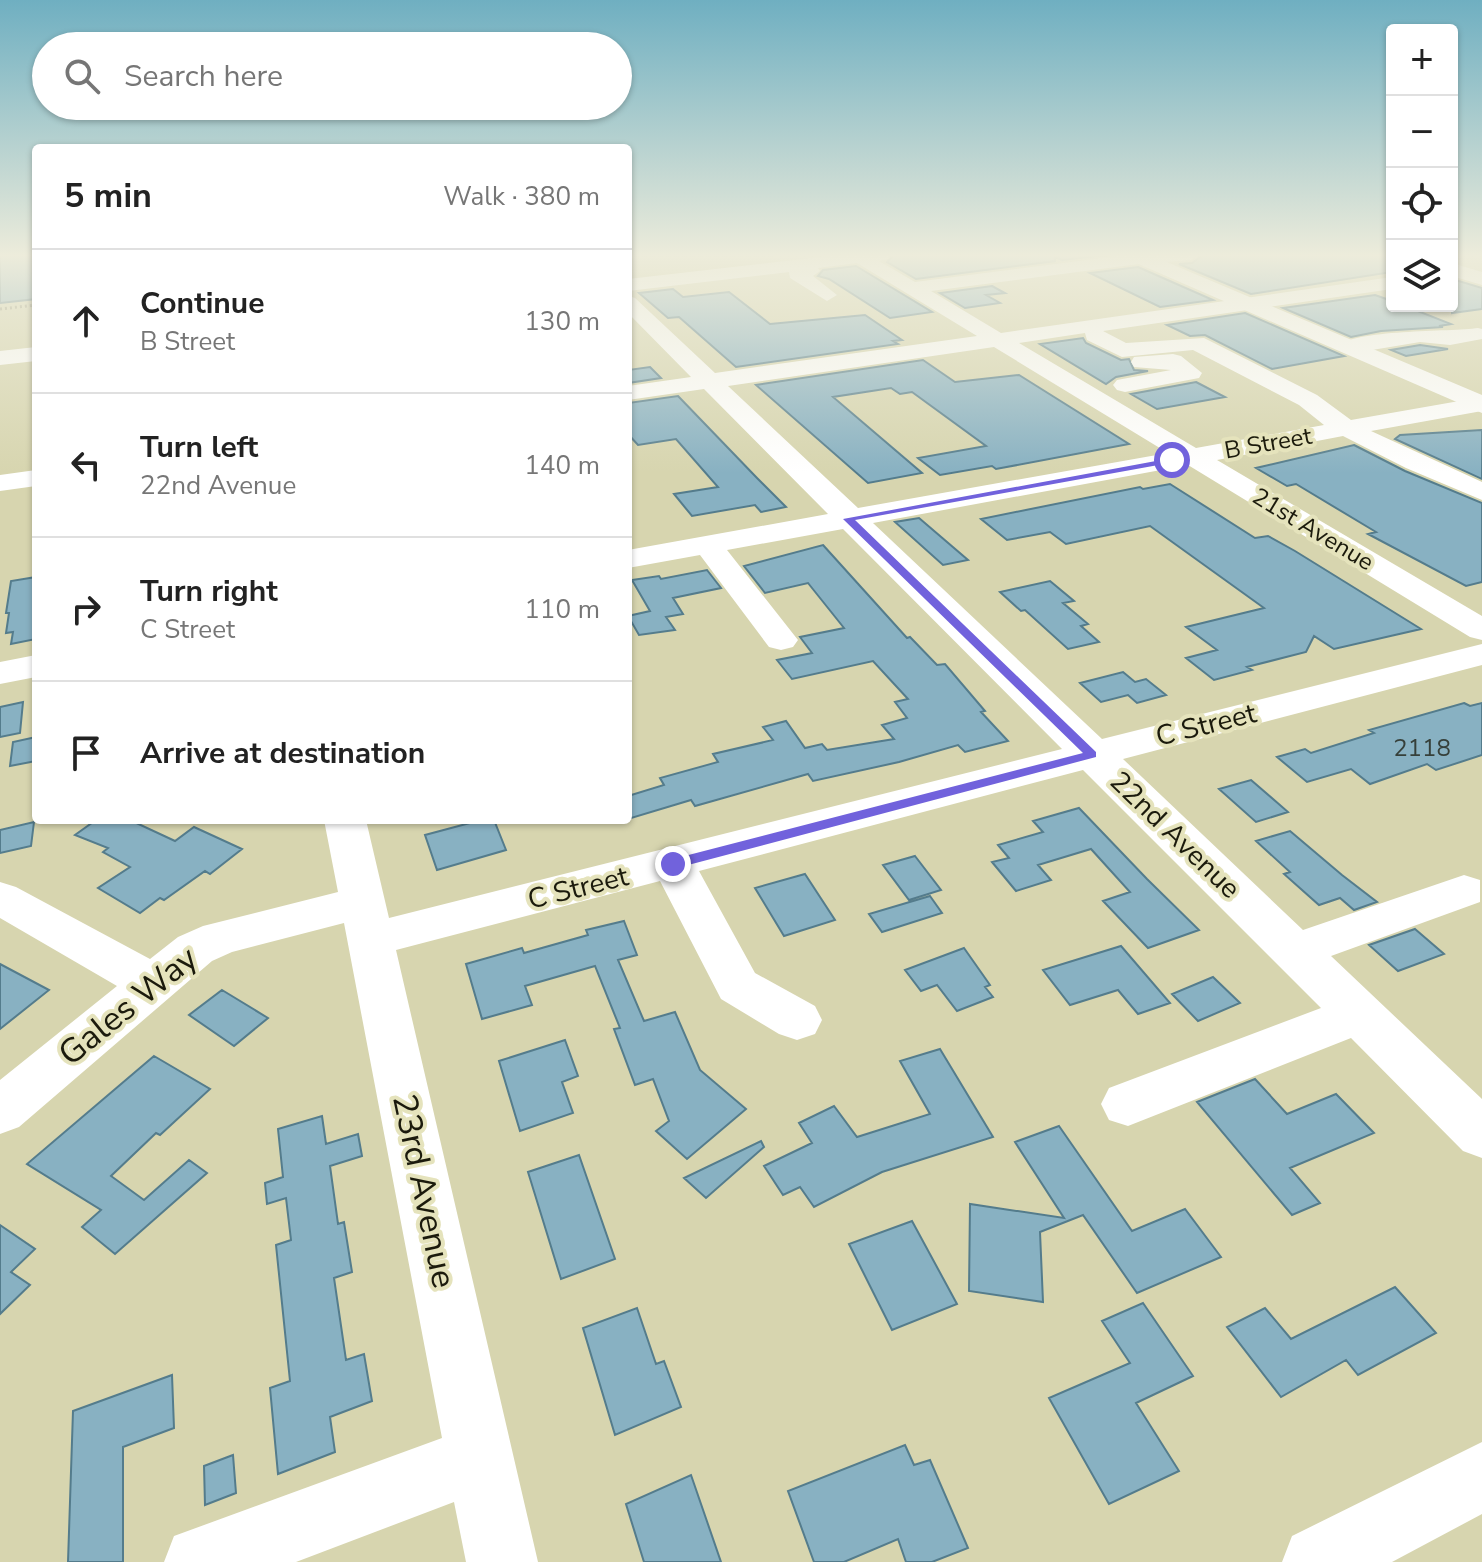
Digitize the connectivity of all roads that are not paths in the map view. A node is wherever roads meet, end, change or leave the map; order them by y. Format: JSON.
{"nodes":[{"id":1,"x":664,"y":328,"type":"edge"},
{"id":2,"x":979,"y":328,"type":"edge"},
{"id":3,"x":1081,"y":328,"type":"joint"},
{"id":4,"x":1304,"y":328,"type":"edge"},
{"id":5,"x":1478,"y":334,"type":"dead end"},
{"id":6,"x":998,"y":340,"type":"junction"},
{"id":7,"x":1348,"y":347,"type":"junction"},
{"id":8,"x":32,"y":354,"type":"edge"},
{"id":9,"x":0,"y":358,"type":"edge"},
{"id":10,"x":1057,"y":376,"type":"junction"},
{"id":11,"x":709,"y":382,"type":"junction"},
{"id":12,"x":1125,"y":385,"type":"dead end"},
{"id":13,"x":632,"y":392,"type":"edge"},
{"id":14,"x":1481,"y":404,"type":"edge"},
{"id":15,"x":1428,"y":413,"type":"junction"},
{"id":16,"x":1456,"y":425,"type":"dead end"},
{"id":17,"x":1349,"y":428,"type":"junction"},
{"id":18,"x":1193,"y":456,"type":"junction"},
{"id":19,"x":32,"y":479,"type":"edge"},
{"id":20,"x":0,"y":483,"type":"edge"},
{"id":21,"x":1482,"y":492,"type":"edge"},
{"id":22,"x":848,"y":519,"type":"junction"},
{"id":23,"x":707,"y":544,"type":"junction"},
{"id":24,"x":632,"y":558,"type":"edge"},
{"id":25,"x":1482,"y":630,"type":"edge"},
{"id":26,"x":781,"y":640,"type":"dead end"},
{"id":27,"x":1482,"y":654,"type":"edge"},
{"id":28,"x":32,"y":667,"type":"edge"},
{"id":29,"x":0,"y":673,"type":"edge"},
{"id":30,"x":1092,"y":754,"type":"junction"},
{"id":31,"x":346,"y":824,"type":"edge"},
{"id":32,"x":673,"y":864,"type":"junction"},
{"id":33,"x":1464,"y":891,"type":"dead end"},
{"id":34,"x":0,"y":898,"type":"edge"},
{"id":35,"x":367,"y":921,"type":"junction"},
{"id":36,"x":1294,"y":951,"type":"junction"},
{"id":37,"x":151,"y":982,"type":"junction"},
{"id":38,"x":1359,"y":1014,"type":"junction"},
{"id":39,"x":797,"y":1020,"type":"dead end"},
{"id":40,"x":1128,"y":1104,"type":"dead end"},
{"id":41,"x":0,"y":1111,"type":"edge"},
{"id":42,"x":1482,"y":1134,"type":"edge"},
{"id":43,"x":480,"y":1458,"type":"junction"},
{"id":44,"x":1482,"y":1477,"type":"edge"},
{"id":45,"x":200,"y":1562,"type":"edge"},
{"id":46,"x":502,"y":1562,"type":"edge"},
{"id":47,"x":1318,"y":1562,"type":"edge"}],
"edges":[{"from":1,"to":11,"type":"street","name":"22nd Avenue"},
{"from":2,"to":6,"type":"street","name":"21st Avenue"},
{"from":3,"to":6,"type":"street"},
{"from":3,"to":17,"type":"street"},
{"from":4,"to":7,"type":"main road"},
{"from":5,"to":7,"type":"street"},
{"from":6,"to":10,"type":"street","name":"21st Avenue"},
{"from":6,"to":11,"type":"street"},
{"from":7,"to":14,"type":"main road"},
{"from":8,"to":9,"type":"street"},
{"from":10,"to":12,"type":"street"},
{"from":10,"to":18,"type":"street","name":"21st Avenue"},
{"from":11,"to":13,"type":"street"},
{"from":11,"to":22,"type":"street","name":"22nd Avenue"},
{"from":14,"to":15,"type":"street","name":"B Street"},
{"from":15,"to":16,"type":"street"},
{"from":15,"to":17,"type":"street","name":"B Street"},
{"from":17,"to":18,"type":"street","name":"B Street"},
{"from":17,"to":21,"type":"street"},
{"from":18,"to":22,"type":"street","name":"B Street"},
{"from":18,"to":25,"type":"street","name":"21st Avenue"},
{"from":19,"to":20,"type":"street"},
{"from":22,"to":23,"type":"street","name":"B Street"},
{"from":22,"to":30,"type":"street","name":"22nd Avenue"},
{"from":23,"to":24,"type":"street","name":"B Street"},
{"from":23,"to":26,"type":"street"},
{"from":27,"to":30,"type":"street","name":"C Street"},
{"from":28,"to":29,"type":"street"},
{"from":30,"to":32,"type":"street","name":"C Street"},
{"from":30,"to":36,"type":"street","name":"22nd Avenue"},
{"from":31,"to":35,"type":"street","name":"23rd Avenue"},
{"from":32,"to":35,"type":"street","name":"C Street"},
{"from":32,"to":39,"type":"street"},
{"from":33,"to":36,"type":"street"},
{"from":34,"to":37,"type":"street"},
{"from":35,"to":37,"type":"street","name":"Gales Way"},
{"from":35,"to":43,"type":"street","name":"23rd Avenue"},
{"from":36,"to":38,"type":"street","name":"22nd Avenue"},
{"from":37,"to":41,"type":"street","name":"Gales Way"},
{"from":38,"to":40,"type":"street"},
{"from":38,"to":42,"type":"street","name":"22nd Avenue"},
{"from":43,"to":45,"type":"street"},
{"from":43,"to":46,"type":"street","name":"23rd Avenue"},
{"from":44,"to":47,"type":"street"}]}
